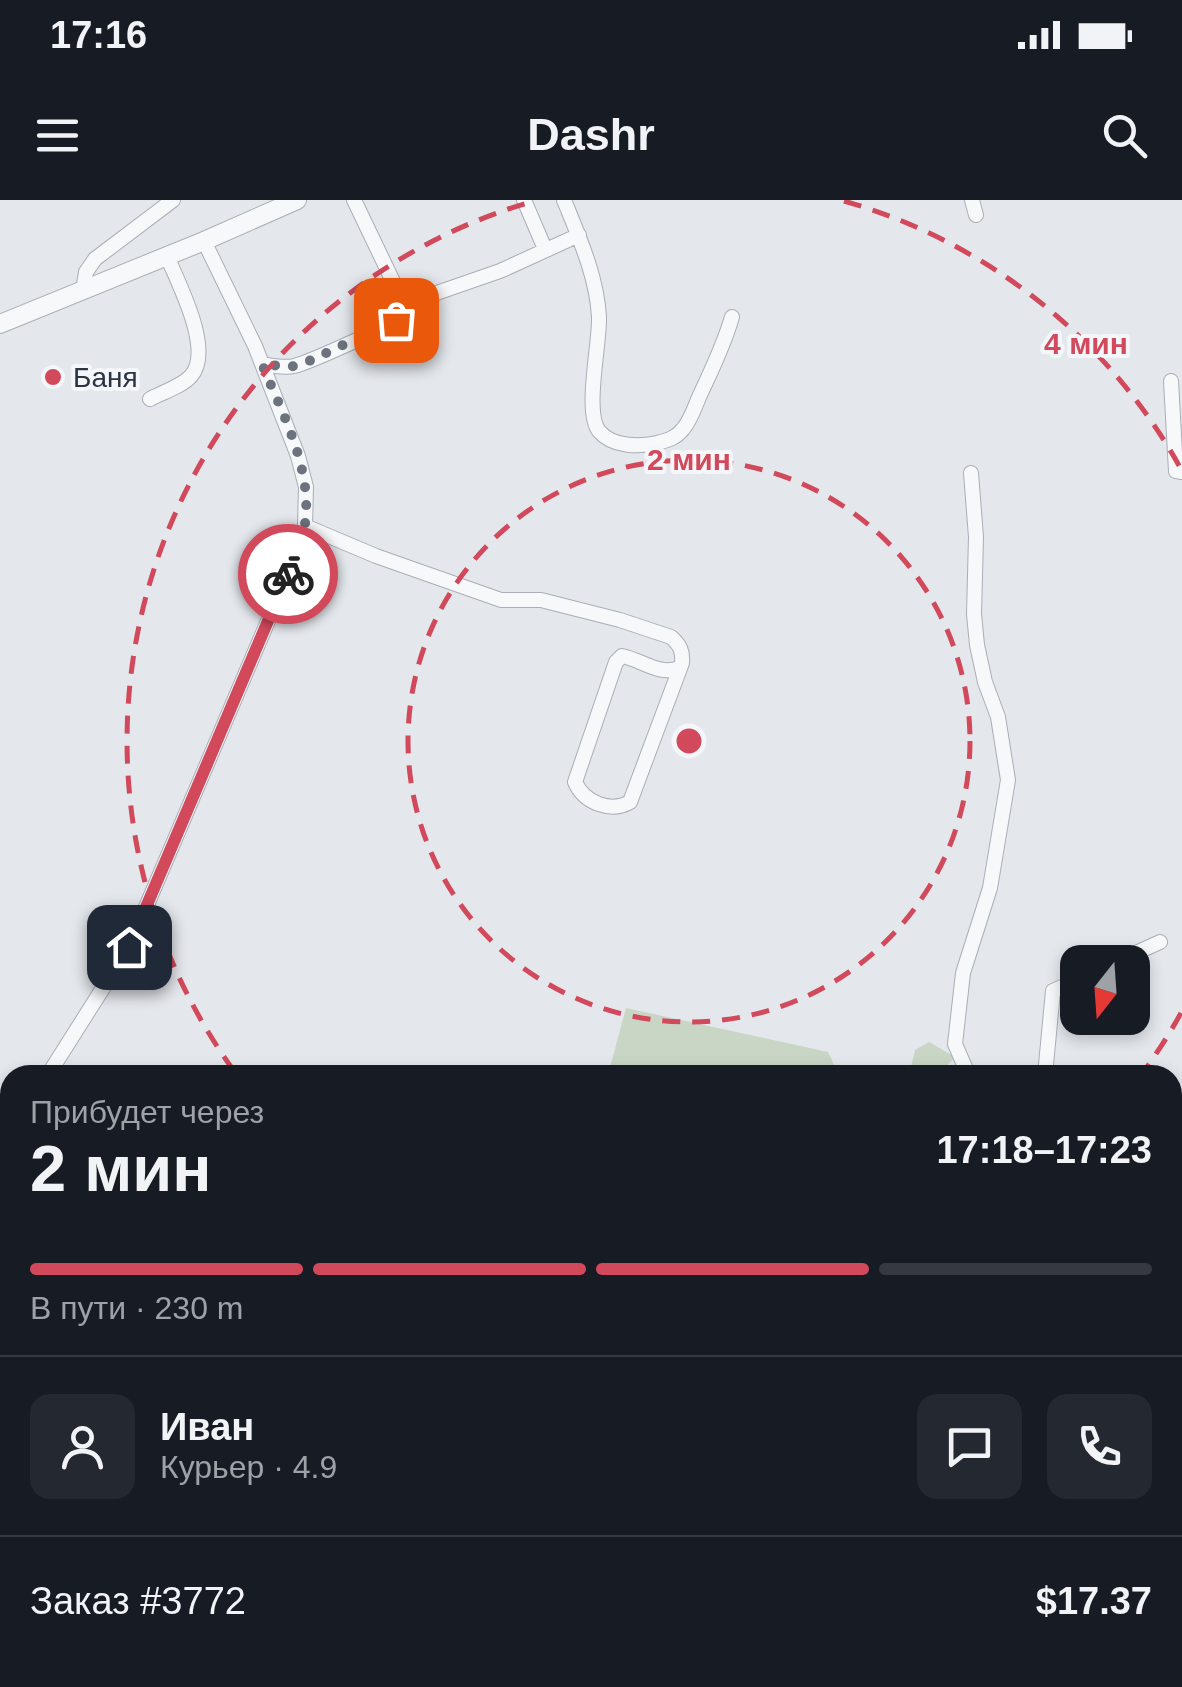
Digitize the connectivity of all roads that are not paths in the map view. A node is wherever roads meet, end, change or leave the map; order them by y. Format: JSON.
{"nodes":[{"id":1,"x":297,"y":200,"type":"edge"},
{"id":2,"x":354,"y":200,"type":"edge"},
{"id":3,"x":524,"y":200,"type":"edge"},
{"id":4,"x":564,"y":200,"type":"edge"},
{"id":5,"x":171,"y":201,"type":"edge"},
{"id":6,"x":579,"y":235,"type":"junction"},
{"id":7,"x":204,"y":241,"type":"junction"},
{"id":8,"x":545,"y":249,"type":"junction"},
{"id":9,"x":167,"y":256,"type":"junction"},
{"id":10,"x":82,"y":291,"type":"junction"},
{"id":11,"x":402,"y":305,"type":"junction"},
{"id":12,"x":732,"y":317,"type":"dead end"},
{"id":13,"x":0,"y":324,"type":"edge"},
{"id":14,"x":262,"y":364,"type":"junction"},
{"id":15,"x":1171,"y":381,"type":"dead end"},
{"id":16,"x":150,"y":399,"type":"dead end"},
{"id":17,"x":1182,"y":472,"type":"edge"},
{"id":18,"x":972,"y":473,"type":"dead end"},
{"id":19,"x":305,"y":526,"type":"junction"},
{"id":20,"x":679,"y":668,"type":"junction"},
{"id":21,"x":1160,"y":942,"type":"dead end"},
{"id":22,"x":1150,"y":947,"type":"edge"},
{"id":23,"x":1060,"y":988,"type":"edge"},
{"id":24,"x":54,"y":1065,"type":"edge"},
{"id":25,"x":964,"y":1065,"type":"edge"},
{"id":26,"x":1046,"y":1065,"type":"edge"}],
"edges":[{"from":1,"to":7,"type":"street"},
{"from":2,"to":11,"type":"street"},
{"from":3,"to":8,"type":"street"},
{"from":4,"to":6,"type":"street"},
{"from":5,"to":10,"type":"street"},
{"from":6,"to":8,"type":"street"},
{"from":6,"to":12,"type":"street"},
{"from":7,"to":9,"type":"street"},
{"from":7,"to":14,"type":"street"},
{"from":8,"to":11,"type":"street"},
{"from":9,"to":10,"type":"street"},
{"from":9,"to":16,"type":"street"},
{"from":10,"to":13,"type":"street"},
{"from":11,"to":14,"type":"street"},
{"from":14,"to":19,"type":"street"},
{"from":15,"to":17,"type":"street"},
{"from":18,"to":25,"type":"street"},
{"from":19,"to":20,"type":"street"},
{"from":19,"to":24,"type":"street"},
{"from":20,"to":20,"type":"street"},
{"from":21,"to":22,"type":"street"},
{"from":23,"to":26,"type":"street"}]}
